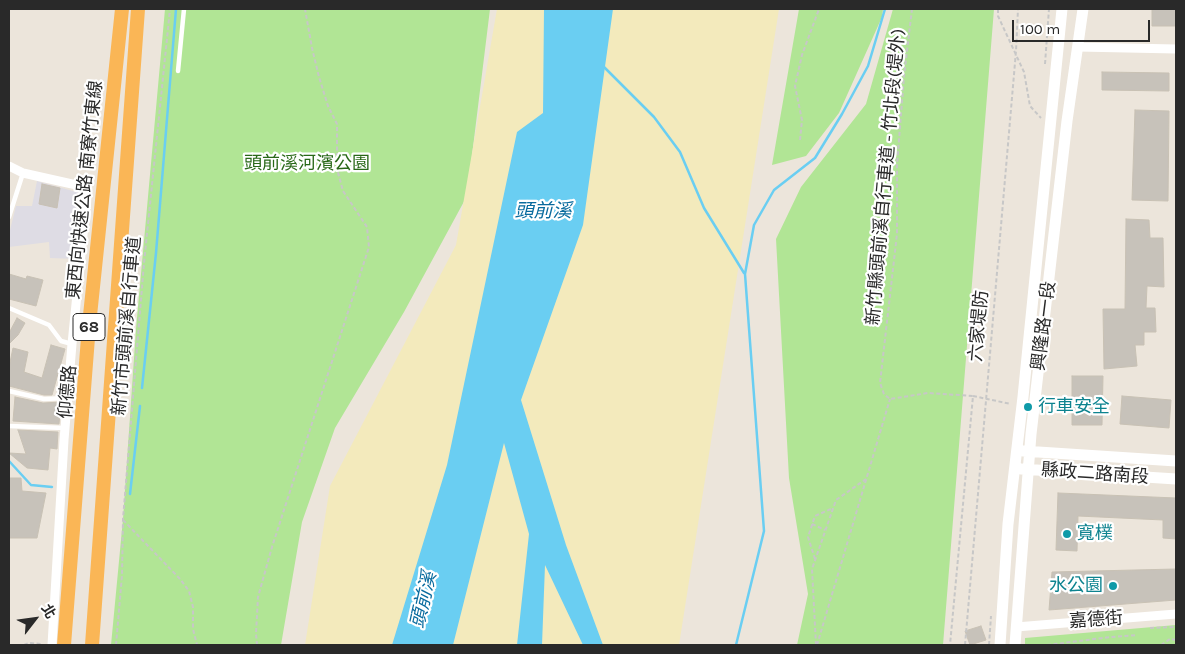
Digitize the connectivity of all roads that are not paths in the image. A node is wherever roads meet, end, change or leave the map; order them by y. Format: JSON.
{"nodes":[{"id":1,"x":122,"y":9,"type":"edge"},
{"id":2,"x":138,"y":9,"type":"edge"},
{"id":3,"x":184,"y":9,"type":"edge"},
{"id":4,"x":1062,"y":9,"type":"edge"},
{"id":5,"x":1083,"y":9,"type":"edge"},
{"id":6,"x":1078,"y":47,"type":"junction"},
{"id":7,"x":1176,"y":49,"type":"edge"},
{"id":8,"x":178,"y":71,"type":"dead end"},
{"id":9,"x":9,"y":166,"type":"edge"},
{"id":10,"x":23,"y":173,"type":"junction"},
{"id":11,"x":9,"y":217,"type":"edge"},
{"id":12,"x":9,"y":308,"type":"edge"},
{"id":13,"x":72,"y":344,"type":"junction"},
{"id":14,"x":9,"y":391,"type":"edge"},
{"id":15,"x":67,"y":398,"type":"junction"},
{"id":16,"x":9,"y":426,"type":"edge"},
{"id":17,"x":65,"y":428,"type":"junction"},
{"id":18,"x":1017,"y":450,"type":"junction"},
{"id":19,"x":1031,"y":452,"type":"junction"},
{"id":20,"x":1176,"y":461,"type":"edge"},
{"id":21,"x":1015,"y":469,"type":"junction"},
{"id":22,"x":1028,"y":469,"type":"junction"},
{"id":23,"x":1176,"y":479,"type":"edge"},
{"id":24,"x":1176,"y":614,"type":"edge"},
{"id":25,"x":1016,"y":627,"type":"junction"},
{"id":26,"x":52,"y":645,"type":"edge"},
{"id":27,"x":64,"y":645,"type":"edge"},
{"id":28,"x":92,"y":645,"type":"edge"},
{"id":29,"x":1000,"y":645,"type":"edge"},
{"id":30,"x":1015,"y":645,"type":"edge"}],
"edges":[{"from":1,"to":27,"type":"highway","name":"東西向快速公路 南寮竹東線","number":"68"},
{"from":2,"to":28,"type":"highway","name":"東西向快速公路 南寮竹東線","number":"68"},
{"from":3,"to":8,"type":"lane"},
{"from":4,"to":18,"type":"street","name":"興隆路一段"},
{"from":5,"to":6,"type":"street","name":"興隆路一段"},
{"from":6,"to":7,"type":"street"},
{"from":6,"to":19,"type":"street","name":"興隆路一段"},
{"from":9,"to":10,"type":"street","name":"仰德路"},
{"from":10,"to":11,"type":"lane"},
{"from":10,"to":13,"type":"street","name":"仰德路"},
{"from":12,"to":13,"type":"lane"},
{"from":13,"to":15,"type":"street","name":"仰德路"},
{"from":14,"to":15,"type":"lane"},
{"from":15,"to":17,"type":"street","name":"仰德路"},
{"from":16,"to":17,"type":"lane"},
{"from":17,"to":26,"type":"street","name":"仰德路"},
{"from":18,"to":19,"type":"street","name":"縣政二路南段"},
{"from":18,"to":21,"type":"street","name":"興隆路一段"},
{"from":19,"to":20,"type":"street","name":"縣政二路南段"},
{"from":19,"to":22,"type":"street","name":"興隆路一段"},
{"from":21,"to":22,"type":"street","name":"縣政二路南段"},
{"from":21,"to":29,"type":"street","name":"興隆路一段"},
{"from":22,"to":23,"type":"street","name":"縣政二路南段"},
{"from":22,"to":25,"type":"street","name":"興隆路一段"},
{"from":24,"to":25,"type":"street","name":"嘉德街"},
{"from":25,"to":30,"type":"street","name":"興隆路一段"}]}
